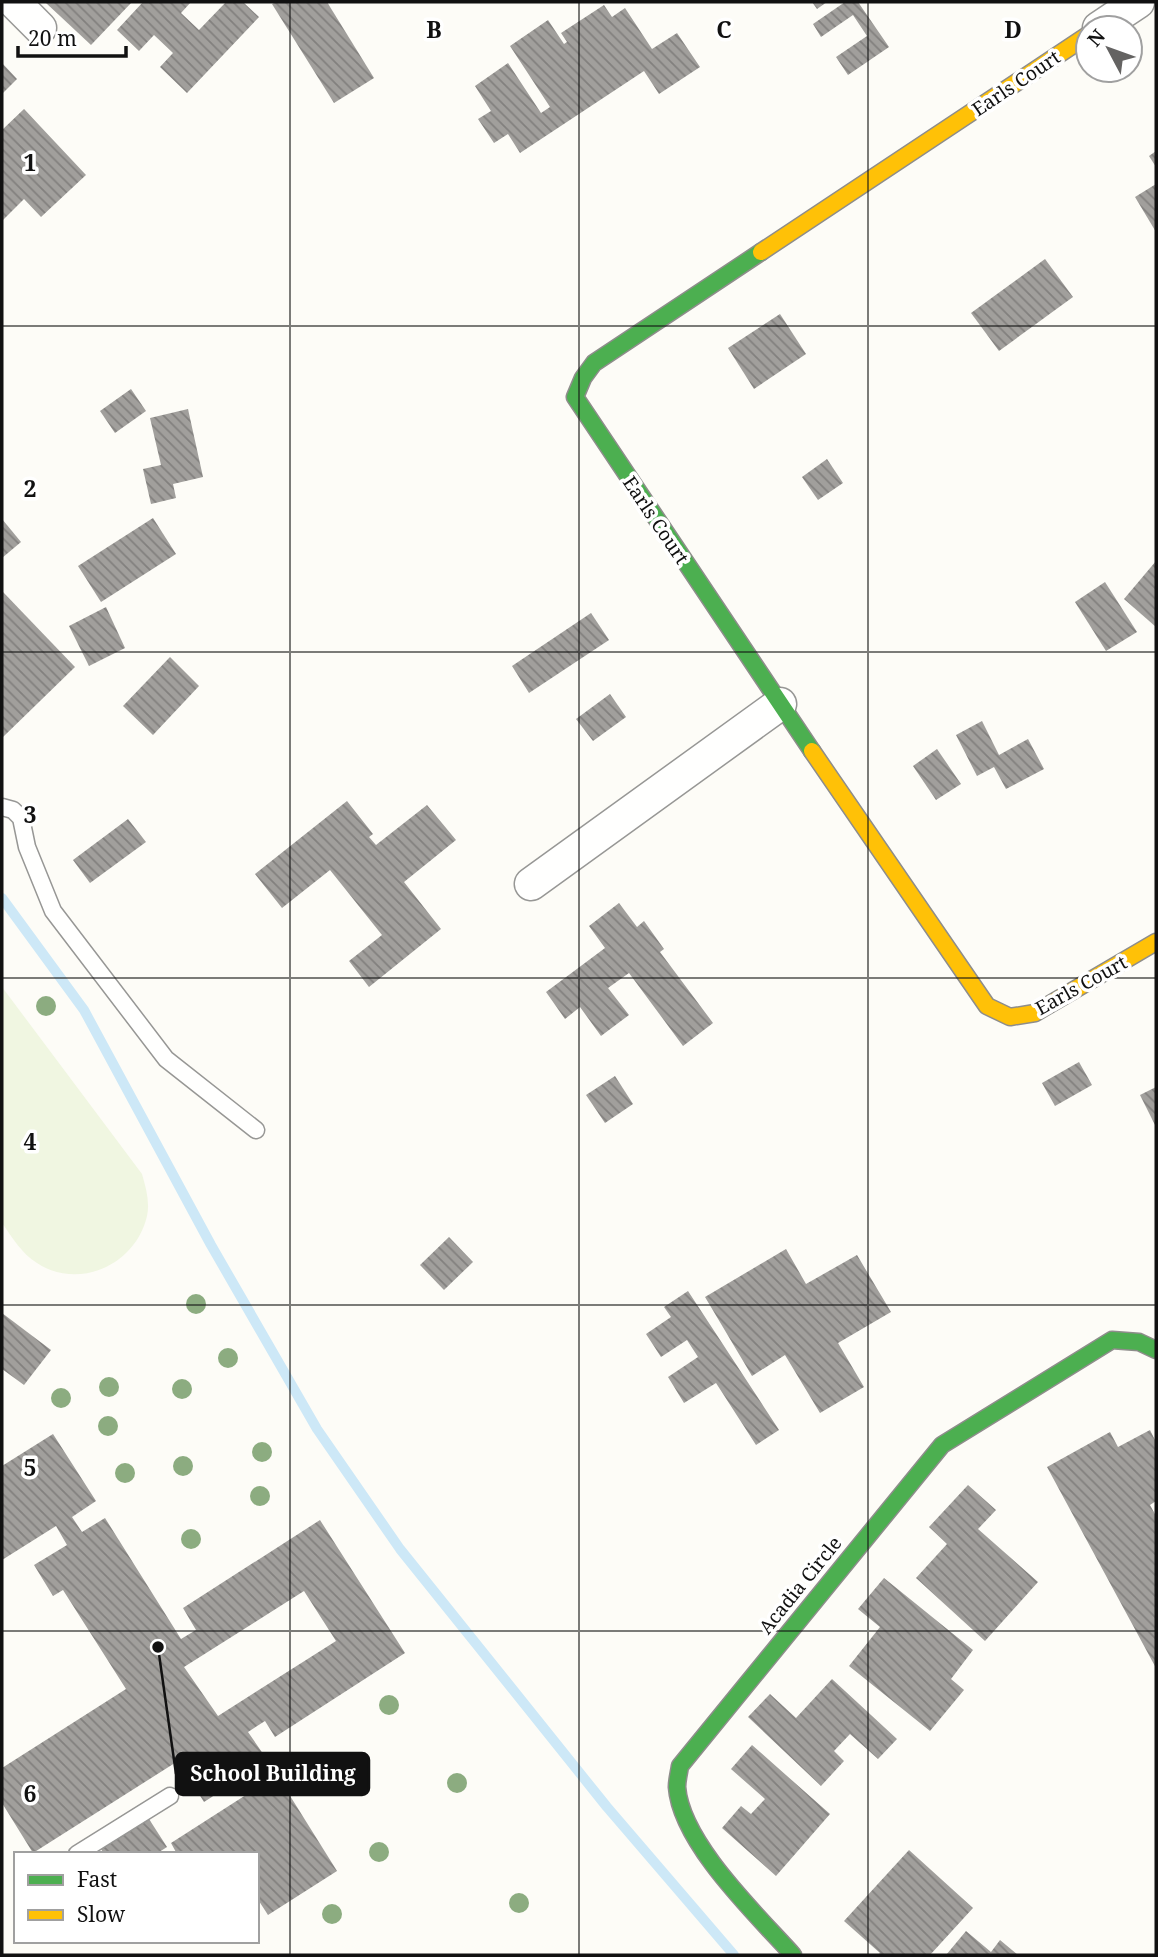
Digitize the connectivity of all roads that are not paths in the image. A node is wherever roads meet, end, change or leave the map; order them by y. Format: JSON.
{"nodes":[{"id":1,"x":14,"y":2,"type":"edge"},
{"id":2,"x":1138,"y":2,"type":"edge"},
{"id":3,"x":1120,"y":14,"type":"edge"},
{"id":4,"x":40,"y":29,"type":"dead end"},
{"id":5,"x":1074,"y":44,"type":"edge"},
{"id":6,"x":780,"y":704,"type":"junction"},
{"id":7,"x":2,"y":807,"type":"edge"},
{"id":8,"x":531,"y":884,"type":"dead end"},
{"id":9,"x":1156,"y":942,"type":"edge"},
{"id":10,"x":256,"y":1130,"type":"dead end"},
{"id":11,"x":1156,"y":1350,"type":"edge"},
{"id":12,"x":170,"y":1796,"type":"dead end"},
{"id":13,"x":80,"y":1852,"type":"edge"},
{"id":14,"x":793,"y":1955,"type":"edge"}],
"edges":[{"from":1,"to":4,"type":"street"},
{"from":2,"to":3,"type":"street"},
{"from":5,"to":6,"type":"street","name":"Earls Court"},
{"from":6,"to":8,"type":"street"},
{"from":6,"to":9,"type":"street","name":"Earls Court"},
{"from":7,"to":10,"type":"lane"},
{"from":11,"to":14,"type":"street","name":"Acadia Circle"},
{"from":12,"to":13,"type":"lane"}]}
